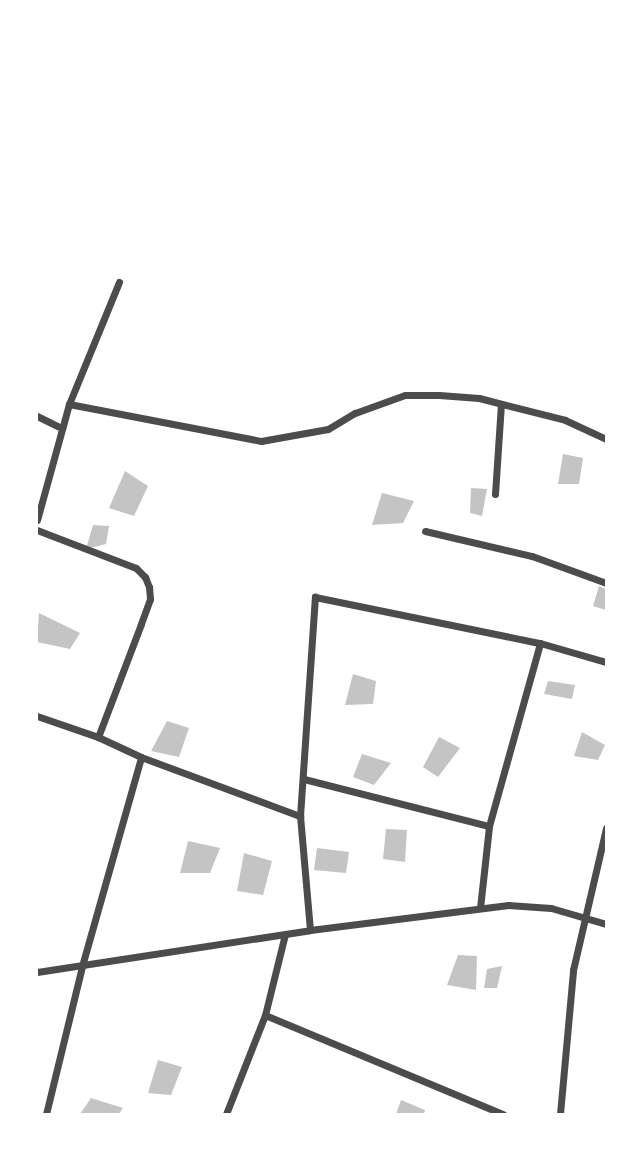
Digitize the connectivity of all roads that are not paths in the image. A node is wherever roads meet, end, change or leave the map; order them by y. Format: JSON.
{"nodes":[{"id":1,"x":119,"y":282,"type":"dead end"},
{"id":2,"x":69,"y":404,"type":"junction"},
{"id":3,"x":501,"y":404,"type":"junction"},
{"id":4,"x":37,"y":416,"type":"edge"},
{"id":5,"x":62,"y":428,"type":"junction"},
{"id":6,"x":606,"y":439,"type":"edge"},
{"id":7,"x":495,"y":494,"type":"dead end"},
{"id":8,"x":37,"y":520,"type":"edge"},
{"id":9,"x":37,"y":530,"type":"edge"},
{"id":10,"x":425,"y":531,"type":"dead end"},
{"id":11,"x":606,"y":583,"type":"edge"},
{"id":12,"x":540,"y":643,"type":"junction"},
{"id":13,"x":606,"y":662,"type":"edge"},
{"id":14,"x":37,"y":716,"type":"edge"},
{"id":15,"x":98,"y":737,"type":"junction"},
{"id":16,"x":141,"y":757,"type":"junction"},
{"id":17,"x":304,"y":779,"type":"junction"},
{"id":18,"x":300,"y":816,"type":"junction"},
{"id":19,"x":489,"y":826,"type":"junction"},
{"id":20,"x":606,"y":828,"type":"edge"},
{"id":21,"x":481,"y":908,"type":"junction"},
{"id":22,"x":587,"y":917,"type":"junction"},
{"id":23,"x":606,"y":924,"type":"edge"},
{"id":24,"x":310,"y":930,"type":"junction"},
{"id":25,"x":285,"y":934,"type":"junction"},
{"id":26,"x":82,"y":966,"type":"junction"},
{"id":27,"x":37,"y":972,"type":"edge"},
{"id":28,"x":265,"y":1016,"type":"junction"},
{"id":29,"x":46,"y":1114,"type":"edge"},
{"id":30,"x":226,"y":1114,"type":"edge"},
{"id":31,"x":503,"y":1114,"type":"edge"},
{"id":32,"x":560,"y":1114,"type":"edge"}],
"edges":[{"from":1,"to":2,"type":"street"},
{"from":2,"to":3,"type":"street"},
{"from":2,"to":5,"type":"street"},
{"from":3,"to":6,"type":"street"},
{"from":3,"to":7,"type":"street"},
{"from":4,"to":5,"type":"street"},
{"from":5,"to":8,"type":"street"},
{"from":9,"to":15,"type":"street"},
{"from":10,"to":11,"type":"street"},
{"from":12,"to":13,"type":"street"},
{"from":12,"to":17,"type":"street"},
{"from":12,"to":19,"type":"street"},
{"from":14,"to":15,"type":"street"},
{"from":15,"to":16,"type":"street"},
{"from":16,"to":18,"type":"street"},
{"from":16,"to":26,"type":"street"},
{"from":17,"to":18,"type":"street"},
{"from":17,"to":19,"type":"street"},
{"from":18,"to":24,"type":"street"},
{"from":19,"to":21,"type":"street"},
{"from":20,"to":22,"type":"street"},
{"from":21,"to":22,"type":"street"},
{"from":21,"to":24,"type":"street"},
{"from":22,"to":23,"type":"street"},
{"from":22,"to":32,"type":"street"},
{"from":24,"to":25,"type":"street"},
{"from":25,"to":26,"type":"street"},
{"from":25,"to":28,"type":"street"},
{"from":26,"to":27,"type":"street"},
{"from":26,"to":29,"type":"street"},
{"from":28,"to":30,"type":"street"},
{"from":28,"to":31,"type":"street"}]}
